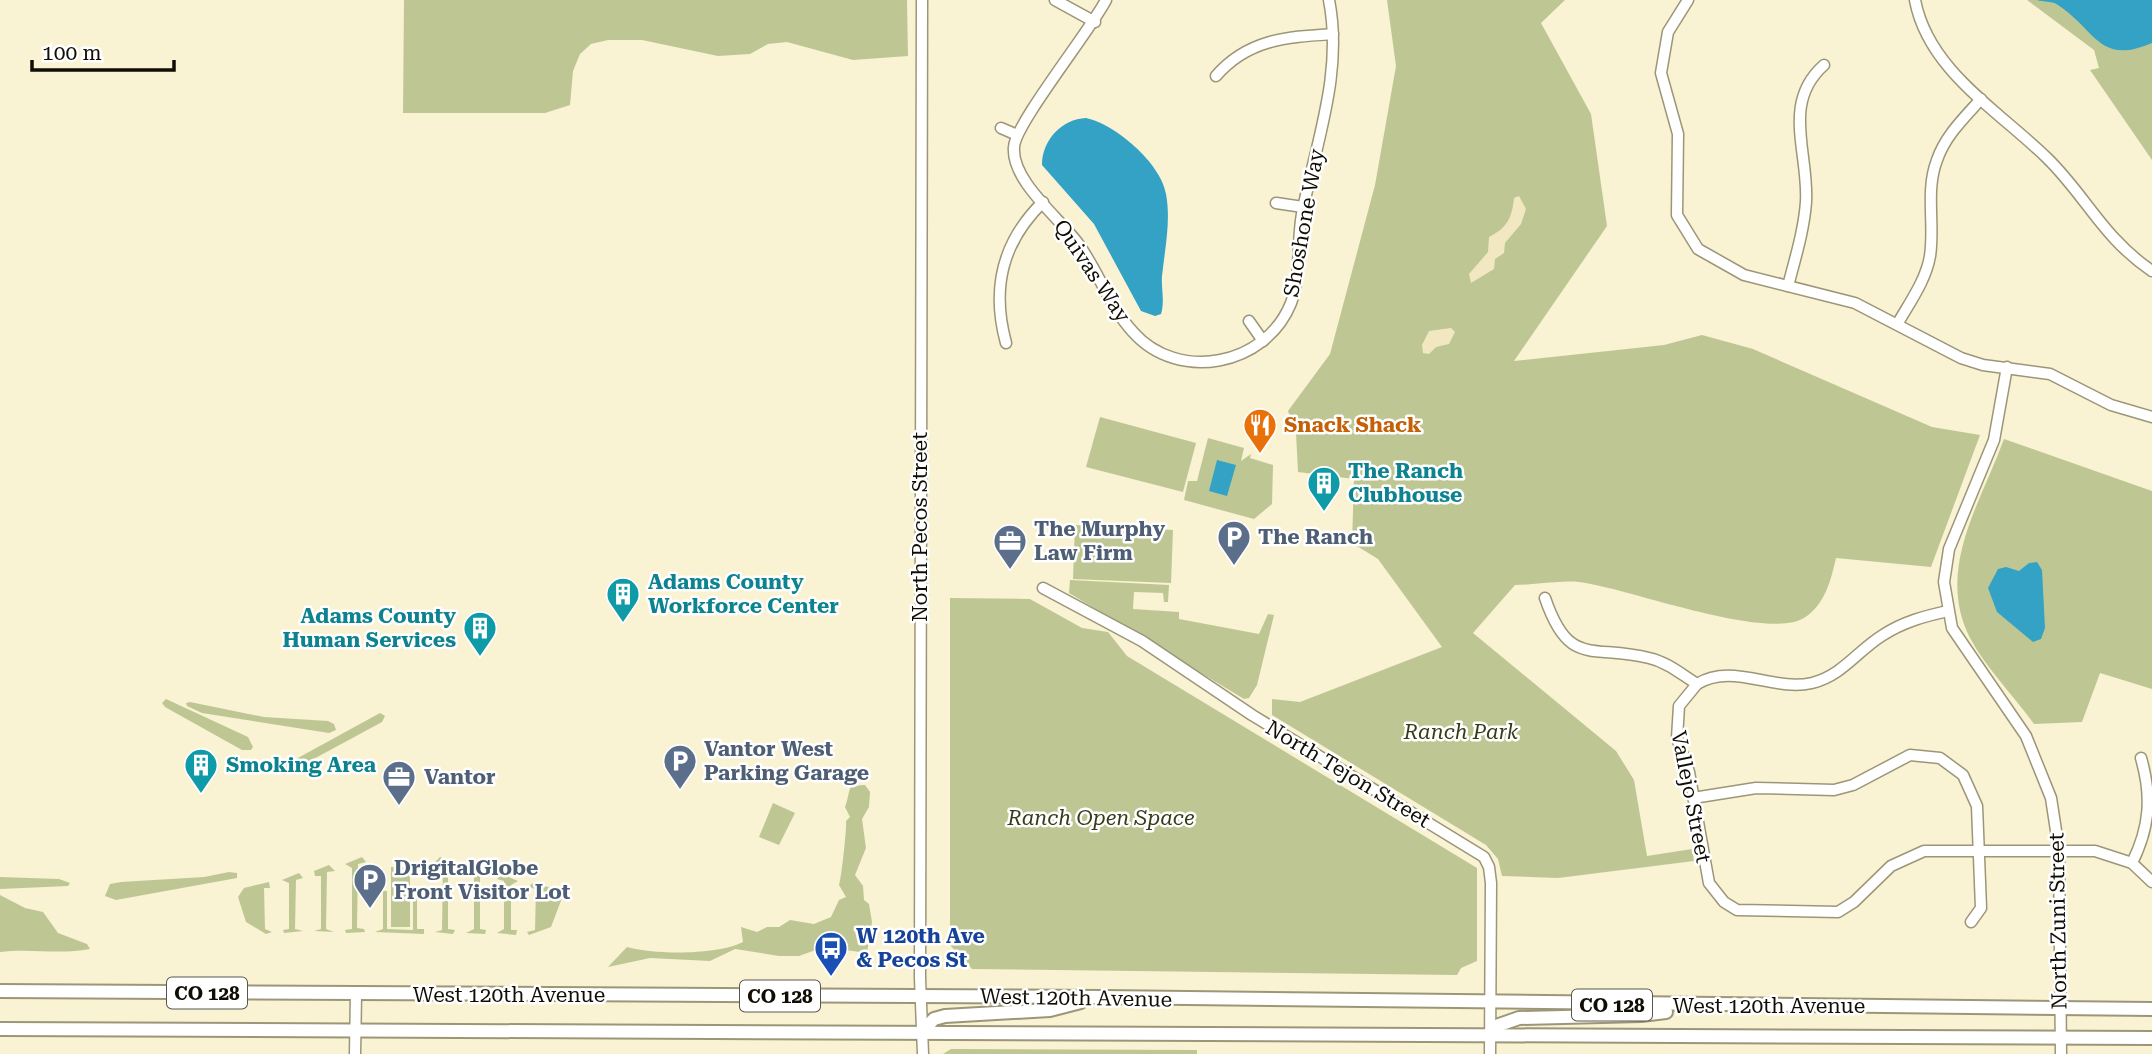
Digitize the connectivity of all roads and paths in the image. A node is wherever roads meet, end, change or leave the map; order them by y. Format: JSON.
{"nodes":[{"id":1,"x":922,"y":0,"type":"edge"},
{"id":2,"x":1055,"y":0,"type":"edge"},
{"id":3,"x":1106,"y":0,"type":"edge"},
{"id":4,"x":1329,"y":0,"type":"edge"},
{"id":5,"x":1688,"y":0,"type":"edge"},
{"id":6,"x":1915,"y":0,"type":"edge"},
{"id":7,"x":1095,"y":22,"type":"junction"},
{"id":8,"x":1333,"y":34,"type":"junction"},
{"id":9,"x":1824,"y":65,"type":"dead end"},
{"id":10,"x":1216,"y":76,"type":"dead end"},
{"id":11,"x":1981,"y":99,"type":"junction"},
{"id":12,"x":1001,"y":128,"type":"dead end"},
{"id":13,"x":1017,"y":135,"type":"junction"},
{"id":14,"x":1043,"y":202,"type":"junction"},
{"id":15,"x":1276,"y":203,"type":"dead end"},
{"id":16,"x":1303,"y":207,"type":"junction"},
{"id":17,"x":2152,"y":271,"type":"edge"},
{"id":18,"x":1788,"y":286,"type":"junction"},
{"id":19,"x":1249,"y":321,"type":"dead end"},
{"id":20,"x":1898,"y":323,"type":"junction"},
{"id":21,"x":1263,"y":341,"type":"junction"},
{"id":22,"x":1006,"y":343,"type":"dead end"},
{"id":23,"x":1213,"y":362,"type":"joint"},
{"id":24,"x":2007,"y":367,"type":"junction"},
{"id":25,"x":2152,"y":417,"type":"edge"},
{"id":26,"x":1043,"y":588,"type":"dead end"},
{"id":27,"x":1545,"y":598,"type":"dead end"},
{"id":28,"x":1948,"y":611,"type":"junction"},
{"id":29,"x":1697,"y":684,"type":"junction"},
{"id":30,"x":2141,"y":758,"type":"dead end"},
{"id":31,"x":1693,"y":798,"type":"junction"},
{"id":32,"x":1980,"y":850,"type":"junction"},
{"id":33,"x":2059,"y":850,"type":"junction"},
{"id":34,"x":2132,"y":863,"type":"junction"},
{"id":35,"x":2152,"y":882,"type":"edge"},
{"id":36,"x":1971,"y":922,"type":"dead end"},
{"id":37,"x":0,"y":991,"type":"edge"},
{"id":38,"x":356,"y":994,"type":"junction"},
{"id":39,"x":921,"y":996,"type":"junction"},
{"id":40,"x":1103,"y":997,"type":"junction"},
{"id":41,"x":1490,"y":1004,"type":"junction"},
{"id":42,"x":1703,"y":1006,"type":"junction"},
{"id":43,"x":2060,"y":1008,"type":"junction"},
{"id":44,"x":2152,"y":1009,"type":"edge"},
{"id":45,"x":0,"y":1029,"type":"edge"},
{"id":46,"x":923,"y":1031,"type":"junction"},
{"id":47,"x":355,"y":1032,"type":"junction"},
{"id":48,"x":1490,"y":1034,"type":"junction"},
{"id":49,"x":2060,"y":1038,"type":"junction"},
{"id":50,"x":2152,"y":1038,"type":"edge"},
{"id":51,"x":355,"y":1054,"type":"edge"},
{"id":52,"x":923,"y":1054,"type":"edge"},
{"id":53,"x":1490,"y":1054,"type":"edge"},
{"id":54,"x":2061,"y":1054,"type":"edge"}],
"edges":[{"from":1,"to":39,"type":"street","name":"North Pecos Street"},
{"from":2,"to":7,"type":"street"},
{"from":3,"to":7,"type":"street"},
{"from":4,"to":8,"type":"street","name":"Shoshone Way"},
{"from":5,"to":18,"type":"street"},
{"from":6,"to":11,"type":"street"},
{"from":7,"to":13,"type":"street"},
{"from":8,"to":10,"type":"street"},
{"from":8,"to":16,"type":"street","name":"Shoshone Way"},
{"from":9,"to":18,"type":"street"},
{"from":11,"to":17,"type":"street"},
{"from":11,"to":20,"type":"street"},
{"from":12,"to":13,"type":"street"},
{"from":13,"to":14,"type":"street","name":"Quivas Way"},
{"from":14,"to":22,"type":"street"},
{"from":14,"to":23,"type":"street","name":"Quivas Way"},
{"from":15,"to":16,"type":"street"},
{"from":16,"to":21,"type":"street","name":"Shoshone Way"},
{"from":18,"to":20,"type":"street"},
{"from":19,"to":21,"type":"street"},
{"from":20,"to":24,"type":"street"},
{"from":21,"to":23,"type":"street","name":"Shoshone Way"},
{"from":24,"to":25,"type":"street"},
{"from":24,"to":28,"type":"street","name":"North Zuni Street"},
{"from":26,"to":41,"type":"street","name":"North Tejon Street"},
{"from":27,"to":29,"type":"street"},
{"from":28,"to":29,"type":"street"},
{"from":28,"to":33,"type":"street","name":"North Zuni Street"},
{"from":29,"to":31,"type":"street","name":"Vallejo Street"},
{"from":30,"to":34,"type":"street"},
{"from":31,"to":32,"type":"street"},
{"from":31,"to":32,"type":"street","name":"Vallejo Street"},
{"from":32,"to":33,"type":"street"},
{"from":32,"to":36,"type":"street"},
{"from":33,"to":34,"type":"street"},
{"from":33,"to":43,"type":"street","name":"North Zuni Street"},
{"from":34,"to":35,"type":"street"},
{"from":37,"to":38,"type":"main road","name":"West 120th Avenue","number":"CO 128"},
{"from":38,"to":39,"type":"main road","name":"West 120th Avenue","number":"CO 128"},
{"from":38,"to":47,"type":"street"},
{"from":39,"to":40,"type":"main road","name":"West 120th Avenue","number":"CO 128"},
{"from":39,"to":46,"type":"street","name":"North Pecos Street"},
{"from":40,"to":41,"type":"main road","name":"West 120th Avenue","number":"CO 128"},
{"from":40,"to":46,"type":"main road"},
{"from":41,"to":42,"type":"main road","name":"West 120th Avenue","number":"CO 128"},
{"from":41,"to":48,"type":"street","name":"North Tejon Street"},
{"from":42,"to":43,"type":"main road","name":"West 120th Avenue","number":"CO 128"},
{"from":42,"to":48,"type":"main road"},
{"from":43,"to":44,"type":"main road","name":"West 120th Avenue","number":"CO 128"},
{"from":43,"to":49,"type":"street","name":"North Zuni Street"},
{"from":45,"to":47,"type":"main road","name":"West 120th Avenue","number":"CO 128"},
{"from":46,"to":47,"type":"main road","name":"West 120th Avenue","number":"CO 128"},
{"from":46,"to":48,"type":"main road","name":"West 120th Avenue","number":"CO 128"},
{"from":46,"to":52,"type":"street","name":"North Pecos Street"},
{"from":47,"to":51,"type":"street"},
{"from":48,"to":49,"type":"main road","name":"West 120th Avenue","number":"CO 128"},
{"from":48,"to":53,"type":"street","name":"North Tejon Street"},
{"from":49,"to":50,"type":"main road","name":"West 120th Avenue","number":"CO 128"},
{"from":49,"to":54,"type":"street","name":"North Zuni Street"}]}
